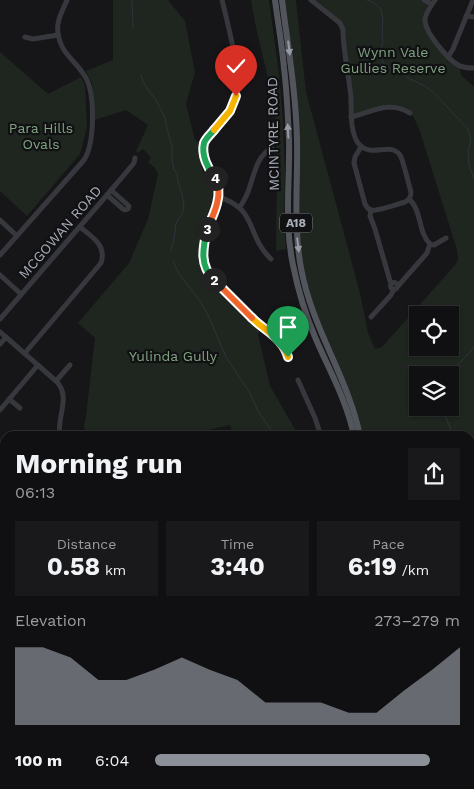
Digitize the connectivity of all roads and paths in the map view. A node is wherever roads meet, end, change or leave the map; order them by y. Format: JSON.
{"nodes":[{"id":1,"x":67,"y":0,"type":"edge"},
{"id":2,"x":222,"y":0,"type":"edge"},
{"id":3,"x":282,"y":0,"type":"edge"},
{"id":4,"x":312,"y":0,"type":"edge"},
{"id":5,"x":424,"y":0,"type":"edge"},
{"id":6,"x":473,"y":0,"type":"edge"},
{"id":7,"x":275,"y":1,"type":"edge"},
{"id":8,"x":434,"y":2,"type":"edge"},
{"id":9,"x":466,"y":16,"type":"junction"},
{"id":10,"x":474,"y":17,"type":"edge"},
{"id":11,"x":58,"y":35,"type":"junction"},
{"id":12,"x":24,"y":37,"type":"dead end"},
{"id":13,"x":448,"y":56,"type":"junction"},
{"id":14,"x":474,"y":68,"type":"edge"},
{"id":15,"x":410,"y":113,"type":"dead end"},
{"id":16,"x":351,"y":117,"type":"junction"},
{"id":17,"x":361,"y":147,"type":"junction"},
{"id":18,"x":272,"y":148,"type":"dead end"},
{"id":19,"x":134,"y":158,"type":"dead end"},
{"id":20,"x":218,"y":197,"type":"junction"},
{"id":21,"x":409,"y":199,"type":"junction"},
{"id":22,"x":240,"y":208,"type":"junction"},
{"id":23,"x":371,"y":210,"type":"junction"},
{"id":24,"x":0,"y":220,"type":"edge"},
{"id":25,"x":80,"y":227,"type":"junction"},
{"id":26,"x":18,"y":236,"type":"junction"},
{"id":27,"x":446,"y":238,"type":"dead end"},
{"id":28,"x":430,"y":244,"type":"junction"},
{"id":29,"x":0,"y":255,"type":"edge"},
{"id":30,"x":271,"y":258,"type":"dead end"},
{"id":31,"x":0,"y":275,"type":"edge"},
{"id":32,"x":396,"y":288,"type":"junction"},
{"id":33,"x":21,"y":294,"type":"junction"},
{"id":34,"x":371,"y":317,"type":"dead end"},
{"id":35,"x":0,"y":319,"type":"edge"},
{"id":36,"x":0,"y":332,"type":"edge"},
{"id":37,"x":6,"y":337,"type":"junction"},
{"id":38,"x":0,"y":344,"type":"edge"},
{"id":39,"x":25,"y":353,"type":"junction"},
{"id":40,"x":288,"y":357,"type":"dead end"},
{"id":41,"x":38,"y":365,"type":"junction"},
{"id":42,"x":70,"y":365,"type":"dead end"},
{"id":43,"x":298,"y":380,"type":"dead end"},
{"id":44,"x":56,"y":381,"type":"junction"},
{"id":45,"x":9,"y":399,"type":"junction"},
{"id":46,"x":20,"y":408,"type":"dead end"},
{"id":47,"x":0,"y":410,"type":"edge"},
{"id":48,"x":60,"y":431,"type":"edge"},
{"id":49,"x":320,"y":431,"type":"edge"},
{"id":50,"x":353,"y":431,"type":"edge"},
{"id":51,"x":359,"y":431,"type":"edge"}],
"edges":[{"from":1,"to":11,"type":"street"},
{"from":2,"to":20,"type":"street"},
{"from":3,"to":51,"type":"main road","name":"MCINTYRE ROAD","number":"A18","one_way":true},
{"from":4,"to":16,"type":"street"},
{"from":5,"to":8,"type":"street"},
{"from":6,"to":9,"type":"street"},
{"from":50,"to":7,"type":"main road","name":"MCINTYRE ROAD","number":"A18","one_way":true},
{"from":8,"to":13,"type":"street"},
{"from":9,"to":10,"type":"street"},
{"from":9,"to":13,"type":"street"},
{"from":11,"to":12,"type":"street"},
{"from":11,"to":26,"type":"street"},
{"from":13,"to":14,"type":"street"},
{"from":15,"to":16,"type":"street"},
{"from":16,"to":17,"type":"street"},
{"from":17,"to":21,"type":"street"},
{"from":17,"to":23,"type":"street"},
{"from":18,"to":22,"type":"street"},
{"from":19,"to":25,"type":"street","name":"MCGOWAN ROAD"},
{"from":20,"to":22,"type":"street"},
{"from":20,"to":40,"type":"street"},
{"from":21,"to":23,"type":"street"},
{"from":21,"to":28,"type":"street"},
{"from":22,"to":30,"type":"street"},
{"from":23,"to":32,"type":"street"},
{"from":24,"to":26,"type":"street"},
{"from":25,"to":33,"type":"street","name":"MCGOWAN ROAD"},
{"from":25,"to":39,"type":"street"},
{"from":26,"to":29,"type":"street"},
{"from":27,"to":28,"type":"street"},
{"from":28,"to":32,"type":"street"},
{"from":31,"to":33,"type":"street"},
{"from":32,"to":34,"type":"street"},
{"from":33,"to":35,"type":"street","name":"MCGOWAN ROAD"},
{"from":36,"to":37,"type":"street"},
{"from":37,"to":38,"type":"street"},
{"from":37,"to":39,"type":"street"},
{"from":39,"to":41,"type":"street"},
{"from":41,"to":44,"type":"street"},
{"from":41,"to":45,"type":"street"},
{"from":42,"to":44,"type":"street"},
{"from":43,"to":49,"type":"street"},
{"from":44,"to":48,"type":"street"},
{"from":45,"to":46,"type":"street"},
{"from":45,"to":47,"type":"street"}]}
